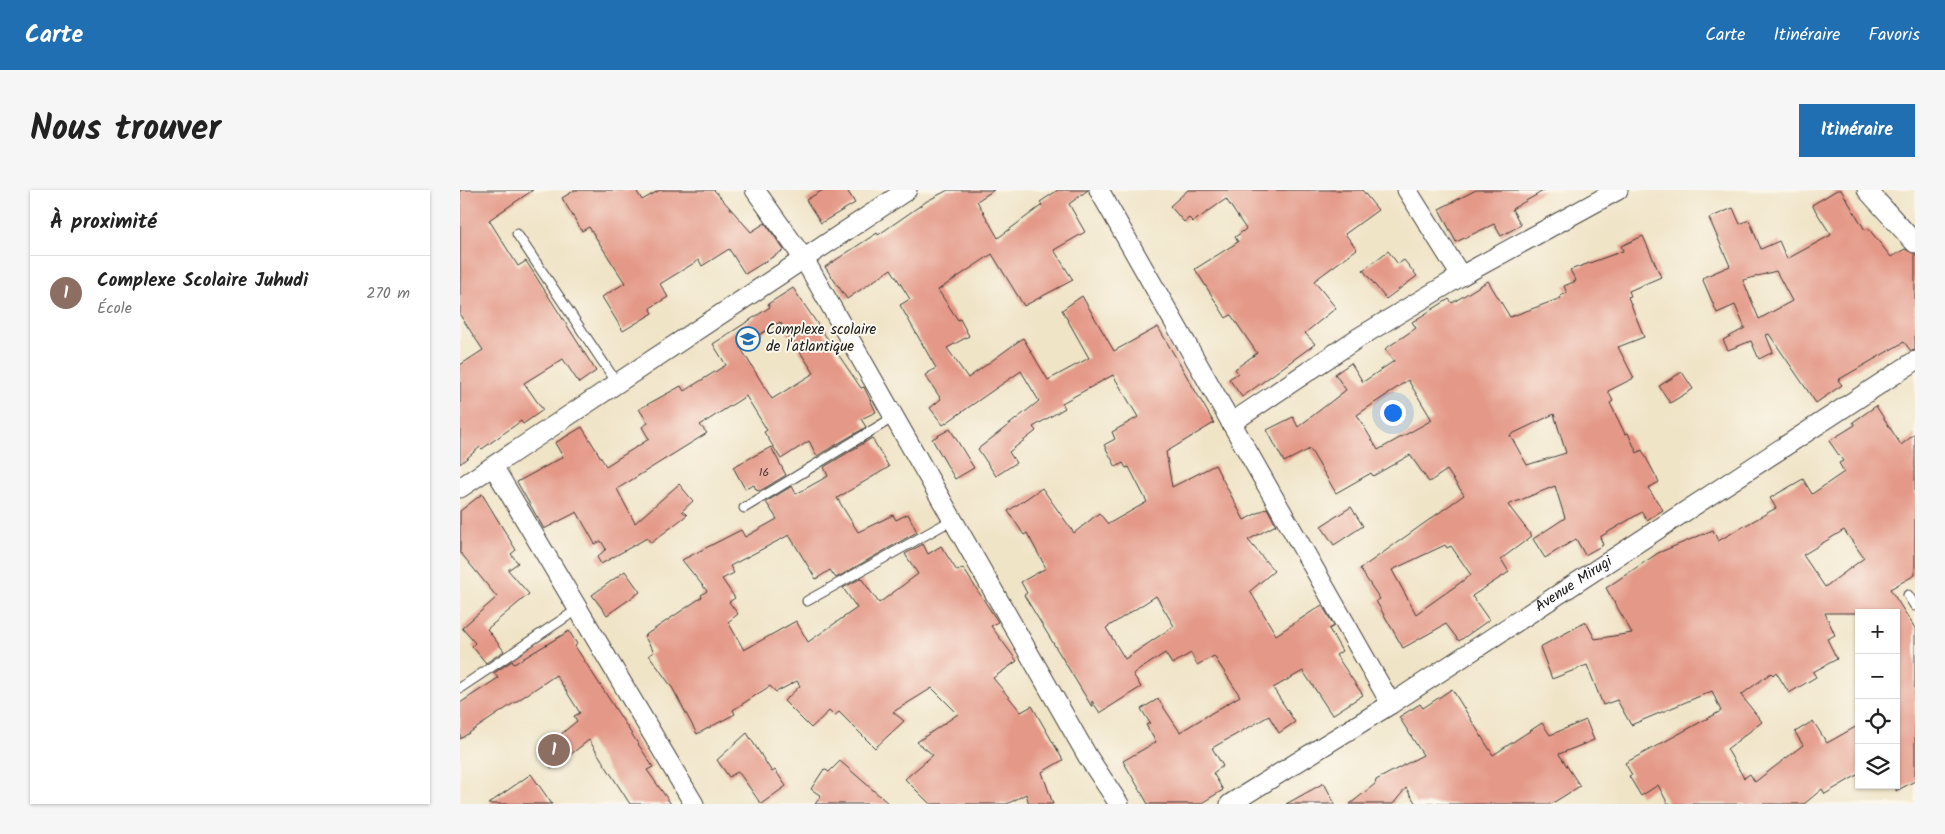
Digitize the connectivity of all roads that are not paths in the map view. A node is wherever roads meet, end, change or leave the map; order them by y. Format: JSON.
{"nodes":[{"id":1,"x":755,"y":190,"type":"edge"},
{"id":2,"x":907,"y":190,"type":"edge"},
{"id":3,"x":1099,"y":190,"type":"edge"},
{"id":4,"x":1407,"y":190,"type":"edge"},
{"id":5,"x":1618,"y":190,"type":"edge"},
{"id":6,"x":1867,"y":190,"type":"edge"},
{"id":7,"x":517,"y":234,"type":"dead end"},
{"id":8,"x":1915,"y":243,"type":"edge"},
{"id":9,"x":804,"y":259,"type":"junction"},
{"id":10,"x":1461,"y":276,"type":"junction"},
{"id":11,"x":1915,"y":361,"type":"edge"},
{"id":12,"x":617,"y":383,"type":"junction"},
{"id":13,"x":894,"y":417,"type":"junction"},
{"id":14,"x":1231,"y":423,"type":"junction"},
{"id":15,"x":493,"y":466,"type":"junction"},
{"id":16,"x":460,"y":488,"type":"edge"},
{"id":17,"x":744,"y":508,"type":"dead end"},
{"id":18,"x":952,"y":520,"type":"junction"},
{"id":19,"x":1908,"y":595,"type":"dead end"},
{"id":20,"x":807,"y":601,"type":"dead end"},
{"id":21,"x":1915,"y":606,"type":"edge"},
{"id":22,"x":578,"y":609,"type":"junction"},
{"id":23,"x":460,"y":688,"type":"edge"},
{"id":24,"x":1391,"y":704,"type":"junction"},
{"id":25,"x":694,"y":804,"type":"edge"},
{"id":26,"x":1119,"y":804,"type":"edge"},
{"id":27,"x":1230,"y":804,"type":"edge"}],
"edges":[{"from":1,"to":9,"type":"street"},
{"from":2,"to":9,"type":"street"},
{"from":3,"to":14,"type":"street"},
{"from":4,"to":10,"type":"street"},
{"from":5,"to":10,"type":"street"},
{"from":6,"to":8,"type":"street"},
{"from":7,"to":12,"type":"lane"},
{"from":9,"to":12,"type":"street"},
{"from":9,"to":13,"type":"street"},
{"from":10,"to":14,"type":"street"},
{"from":11,"to":24,"type":"street","name":"Avenue Mirugi"},
{"from":12,"to":15,"type":"street"},
{"from":13,"to":17,"type":"lane"},
{"from":13,"to":18,"type":"street"},
{"from":14,"to":24,"type":"street"},
{"from":15,"to":16,"type":"street"},
{"from":15,"to":22,"type":"street"},
{"from":18,"to":20,"type":"lane"},
{"from":18,"to":26,"type":"street"},
{"from":19,"to":21,"type":"lane"},
{"from":22,"to":23,"type":"lane"},
{"from":22,"to":25,"type":"street"},
{"from":24,"to":27,"type":"street","name":"Avenue Mirugi"}]}
